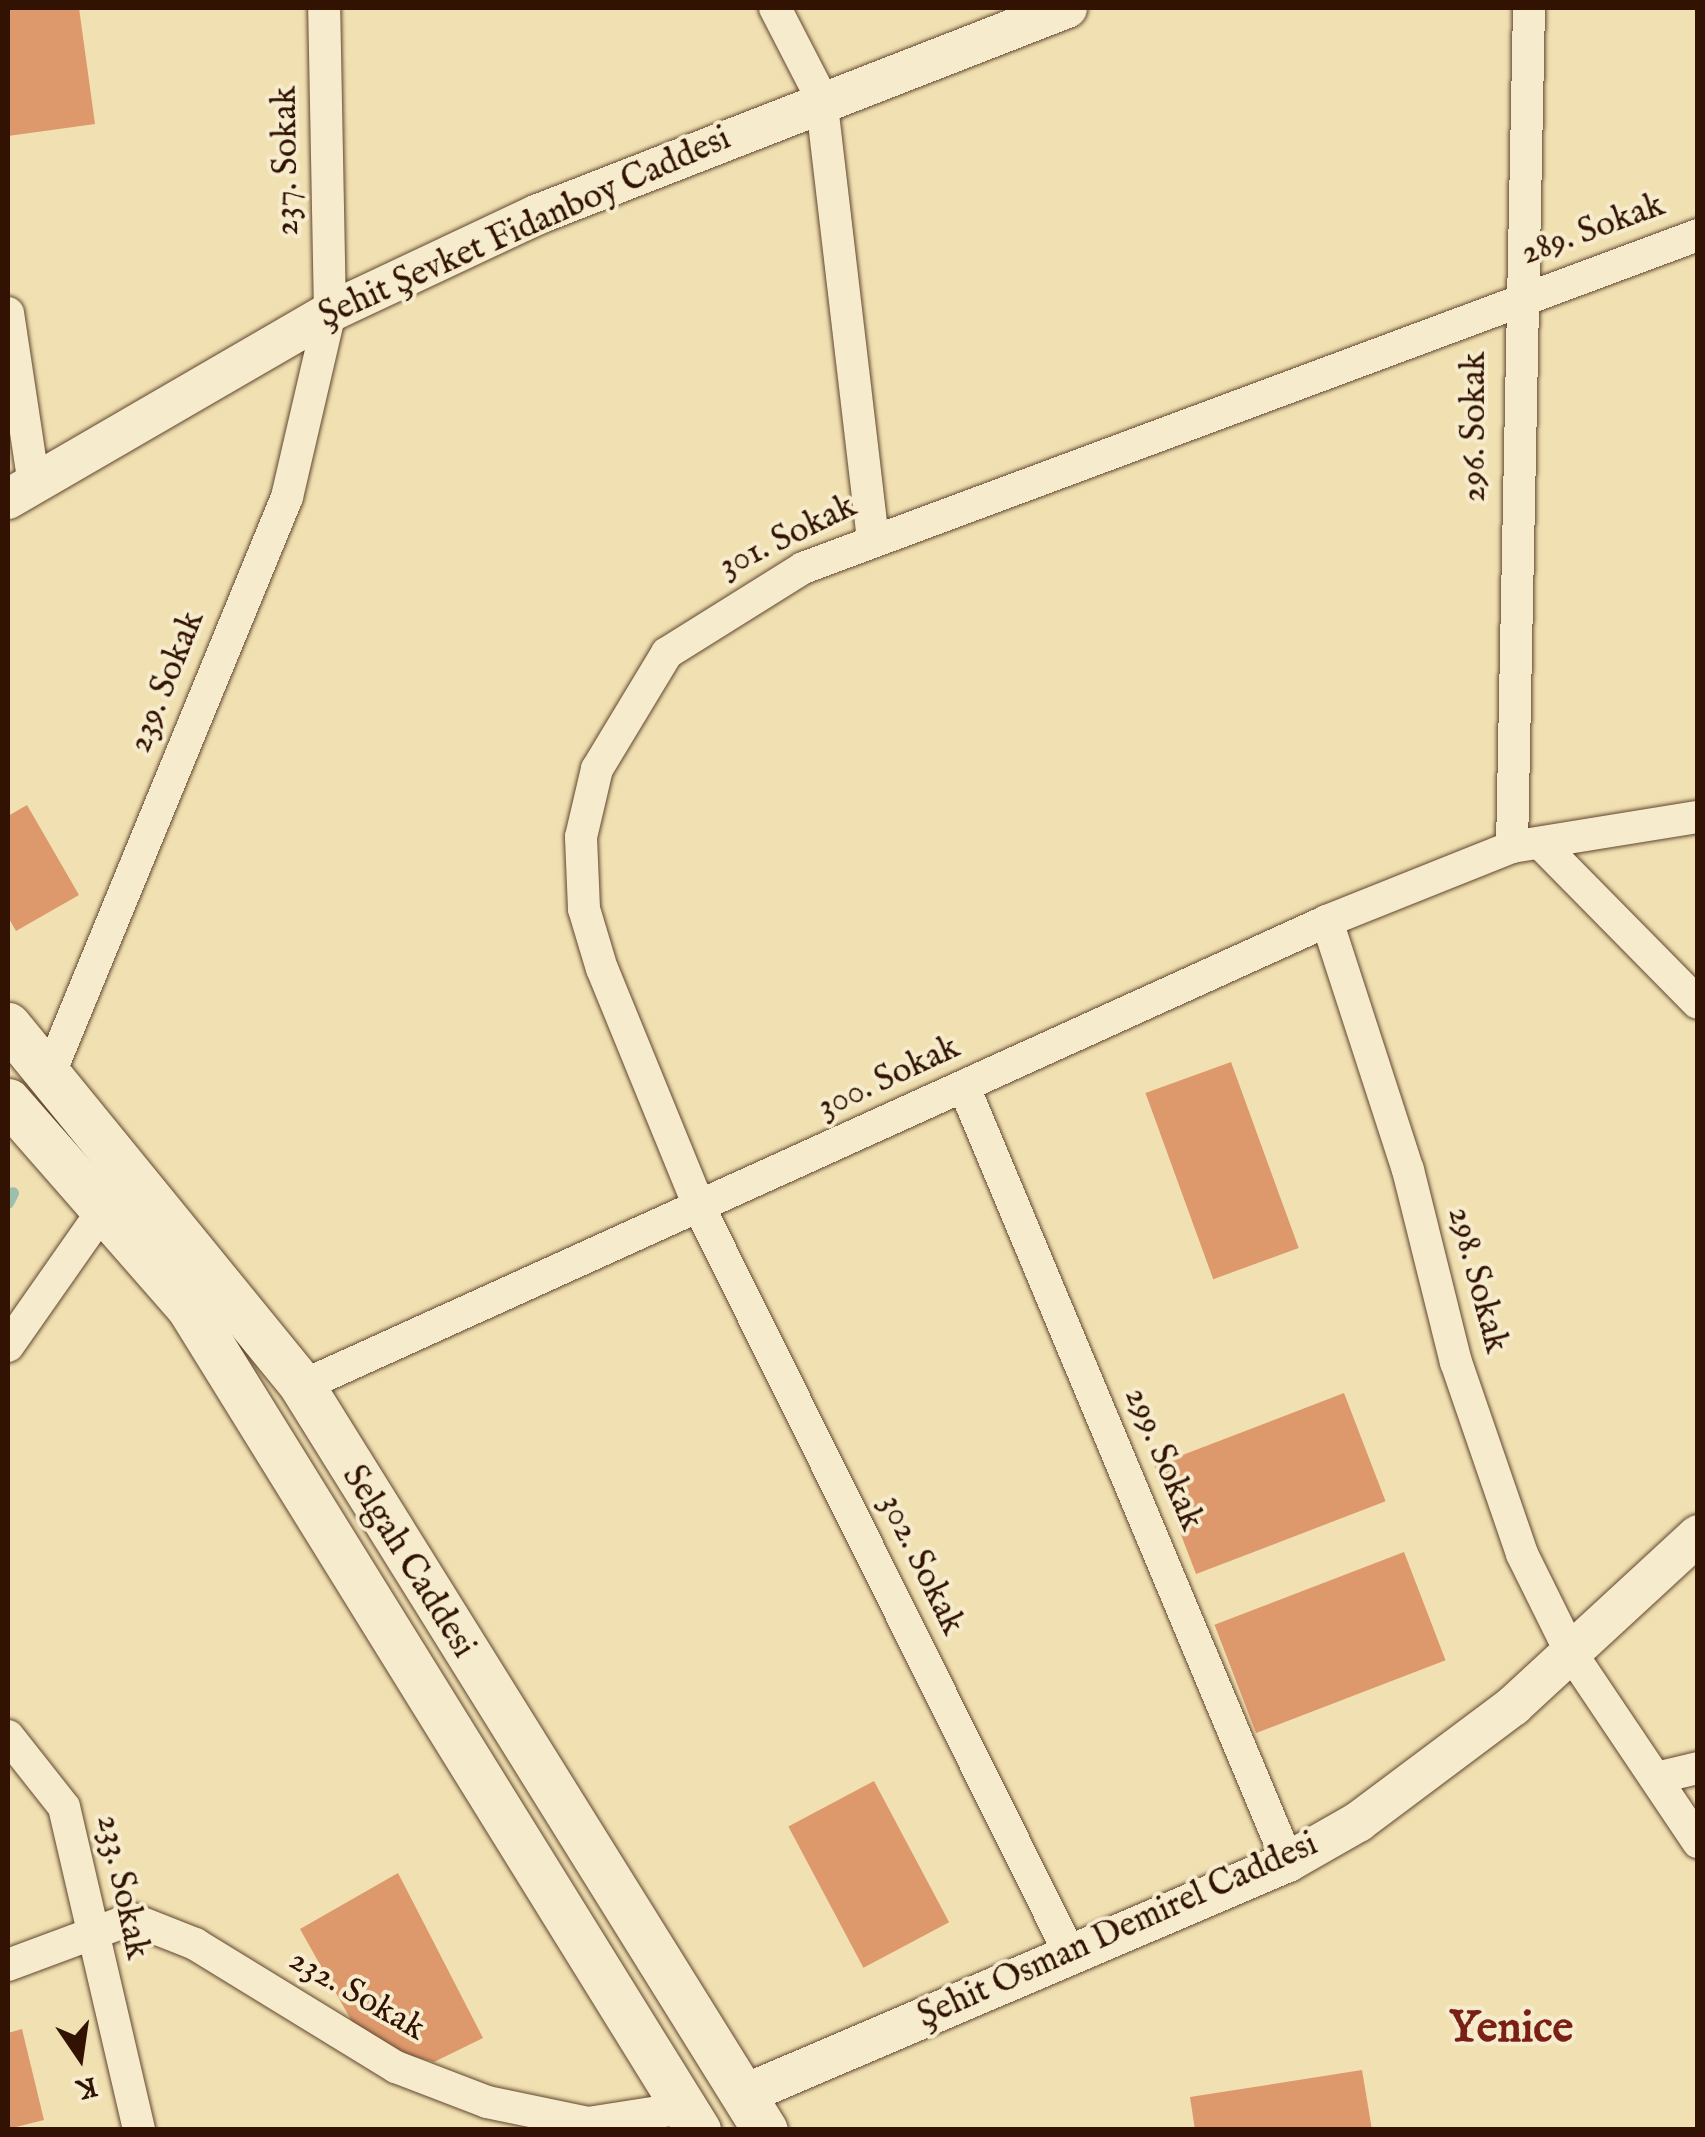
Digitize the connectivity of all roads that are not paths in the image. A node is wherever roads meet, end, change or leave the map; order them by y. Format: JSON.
{"nodes":[{"id":1,"x":324,"y":8,"type":"edge"},
{"id":2,"x":775,"y":8,"type":"edge"},
{"id":3,"x":1067,"y":8,"type":"edge"},
{"id":4,"x":1529,"y":8,"type":"edge"},
{"id":5,"x":821,"y":98,"type":"junction"},
{"id":6,"x":1698,"y":235,"type":"edge"},
{"id":7,"x":1516,"y":300,"type":"junction"},
{"id":8,"x":330,"y":312,"type":"junction"},
{"id":9,"x":8,"y":313,"type":"edge"},
{"id":10,"x":21,"y":492,"type":"edge"},
{"id":11,"x":873,"y":538,"type":"junction"},
{"id":12,"x":1698,"y":817,"type":"edge"},
{"id":13,"x":1526,"y":846,"type":"junction"},
{"id":14,"x":1326,"y":921,"type":"junction"},
{"id":15,"x":1698,"y":1004,"type":"edge"},
{"id":16,"x":8,"y":1025,"type":"edge"},
{"id":17,"x":50,"y":1073,"type":"junction"},
{"id":18,"x":964,"y":1087,"type":"junction"},
{"id":19,"x":8,"y":1106,"type":"edge"},
{"id":20,"x":104,"y":1210,"type":"junction"},
{"id":21,"x":701,"y":1211,"type":"junction"},
{"id":22,"x":8,"y":1346,"type":"edge"},
{"id":23,"x":302,"y":1386,"type":"junction"},
{"id":24,"x":1698,"y":1535,"type":"edge"},
{"id":25,"x":1571,"y":1653,"type":"junction"},
{"id":26,"x":8,"y":1736,"type":"edge"},
{"id":27,"x":1698,"y":1768,"type":"edge"},
{"id":28,"x":1656,"y":1778,"type":"junction"},
{"id":29,"x":1698,"y":1842,"type":"edge"},
{"id":30,"x":1288,"y":1862,"type":"junction"},
{"id":31,"x":89,"y":1936,"type":"junction"},
{"id":32,"x":1070,"y":1954,"type":"junction"},
{"id":33,"x":8,"y":1965,"type":"edge"},
{"id":34,"x":754,"y":2112,"type":"edge"},
{"id":35,"x":691,"y":2119,"type":"edge"},
{"id":36,"x":139,"y":2130,"type":"edge"}],
"edges":[{"from":1,"to":8,"type":"street","name":"237. Sokak"},
{"from":2,"to":5,"type":"street"},
{"from":3,"to":5,"type":"street","name":"Şehit Şevket Fidanboy Caddesi"},
{"from":4,"to":7,"type":"street","name":"296. Sokak"},
{"from":5,"to":8,"type":"street","name":"Şehit Şevket Fidanboy Caddesi"},
{"from":5,"to":11,"type":"street"},
{"from":6,"to":7,"type":"street","name":"289. Sokak"},
{"from":7,"to":11,"type":"street","name":"301. Sokak"},
{"from":7,"to":13,"type":"street","name":"296. Sokak"},
{"from":8,"to":10,"type":"street","name":"Şehit Şevket Fidanboy Caddesi"},
{"from":8,"to":17,"type":"street","name":"239. Sokak"},
{"from":9,"to":10,"type":"street"},
{"from":11,"to":21,"type":"street","name":"301. Sokak"},
{"from":12,"to":13,"type":"street","name":"300. Sokak"},
{"from":13,"to":14,"type":"street","name":"300. Sokak"},
{"from":13,"to":15,"type":"street"},
{"from":14,"to":18,"type":"street","name":"300. Sokak"},
{"from":14,"to":25,"type":"street","name":"298. Sokak"},
{"from":16,"to":17,"type":"main road","name":"Selgah Caddesi"},
{"from":17,"to":23,"type":"main road","name":"Selgah Caddesi"},
{"from":18,"to":21,"type":"street","name":"300. Sokak"},
{"from":18,"to":30,"type":"street","name":"299. Sokak"},
{"from":19,"to":20,"type":"main road","name":"Selgah Caddesi"},
{"from":20,"to":22,"type":"street"},
{"from":20,"to":35,"type":"main road","name":"Selgah Caddesi"},
{"from":21,"to":23,"type":"street","name":"300. Sokak"},
{"from":21,"to":32,"type":"street","name":"302. Sokak"},
{"from":23,"to":34,"type":"main road","name":"Selgah Caddesi"},
{"from":24,"to":25,"type":"street","name":"Şehit Osman Demirel Caddesi"},
{"from":25,"to":28,"type":"street","name":"298. Sokak"},
{"from":25,"to":30,"type":"street","name":"Şehit Osman Demirel Caddesi"},
{"from":26,"to":31,"type":"street","name":"233. Sokak"},
{"from":27,"to":28,"type":"street"},
{"from":28,"to":29,"type":"street","name":"298. Sokak"},
{"from":30,"to":32,"type":"street","name":"Şehit Osman Demirel Caddesi"},
{"from":31,"to":33,"type":"street","name":"232. Sokak"},
{"from":31,"to":35,"type":"street","name":"232. Sokak"},
{"from":31,"to":36,"type":"street","name":"233. Sokak"},
{"from":32,"to":34,"type":"street","name":"Şehit Osman Demirel Caddesi"}]}
